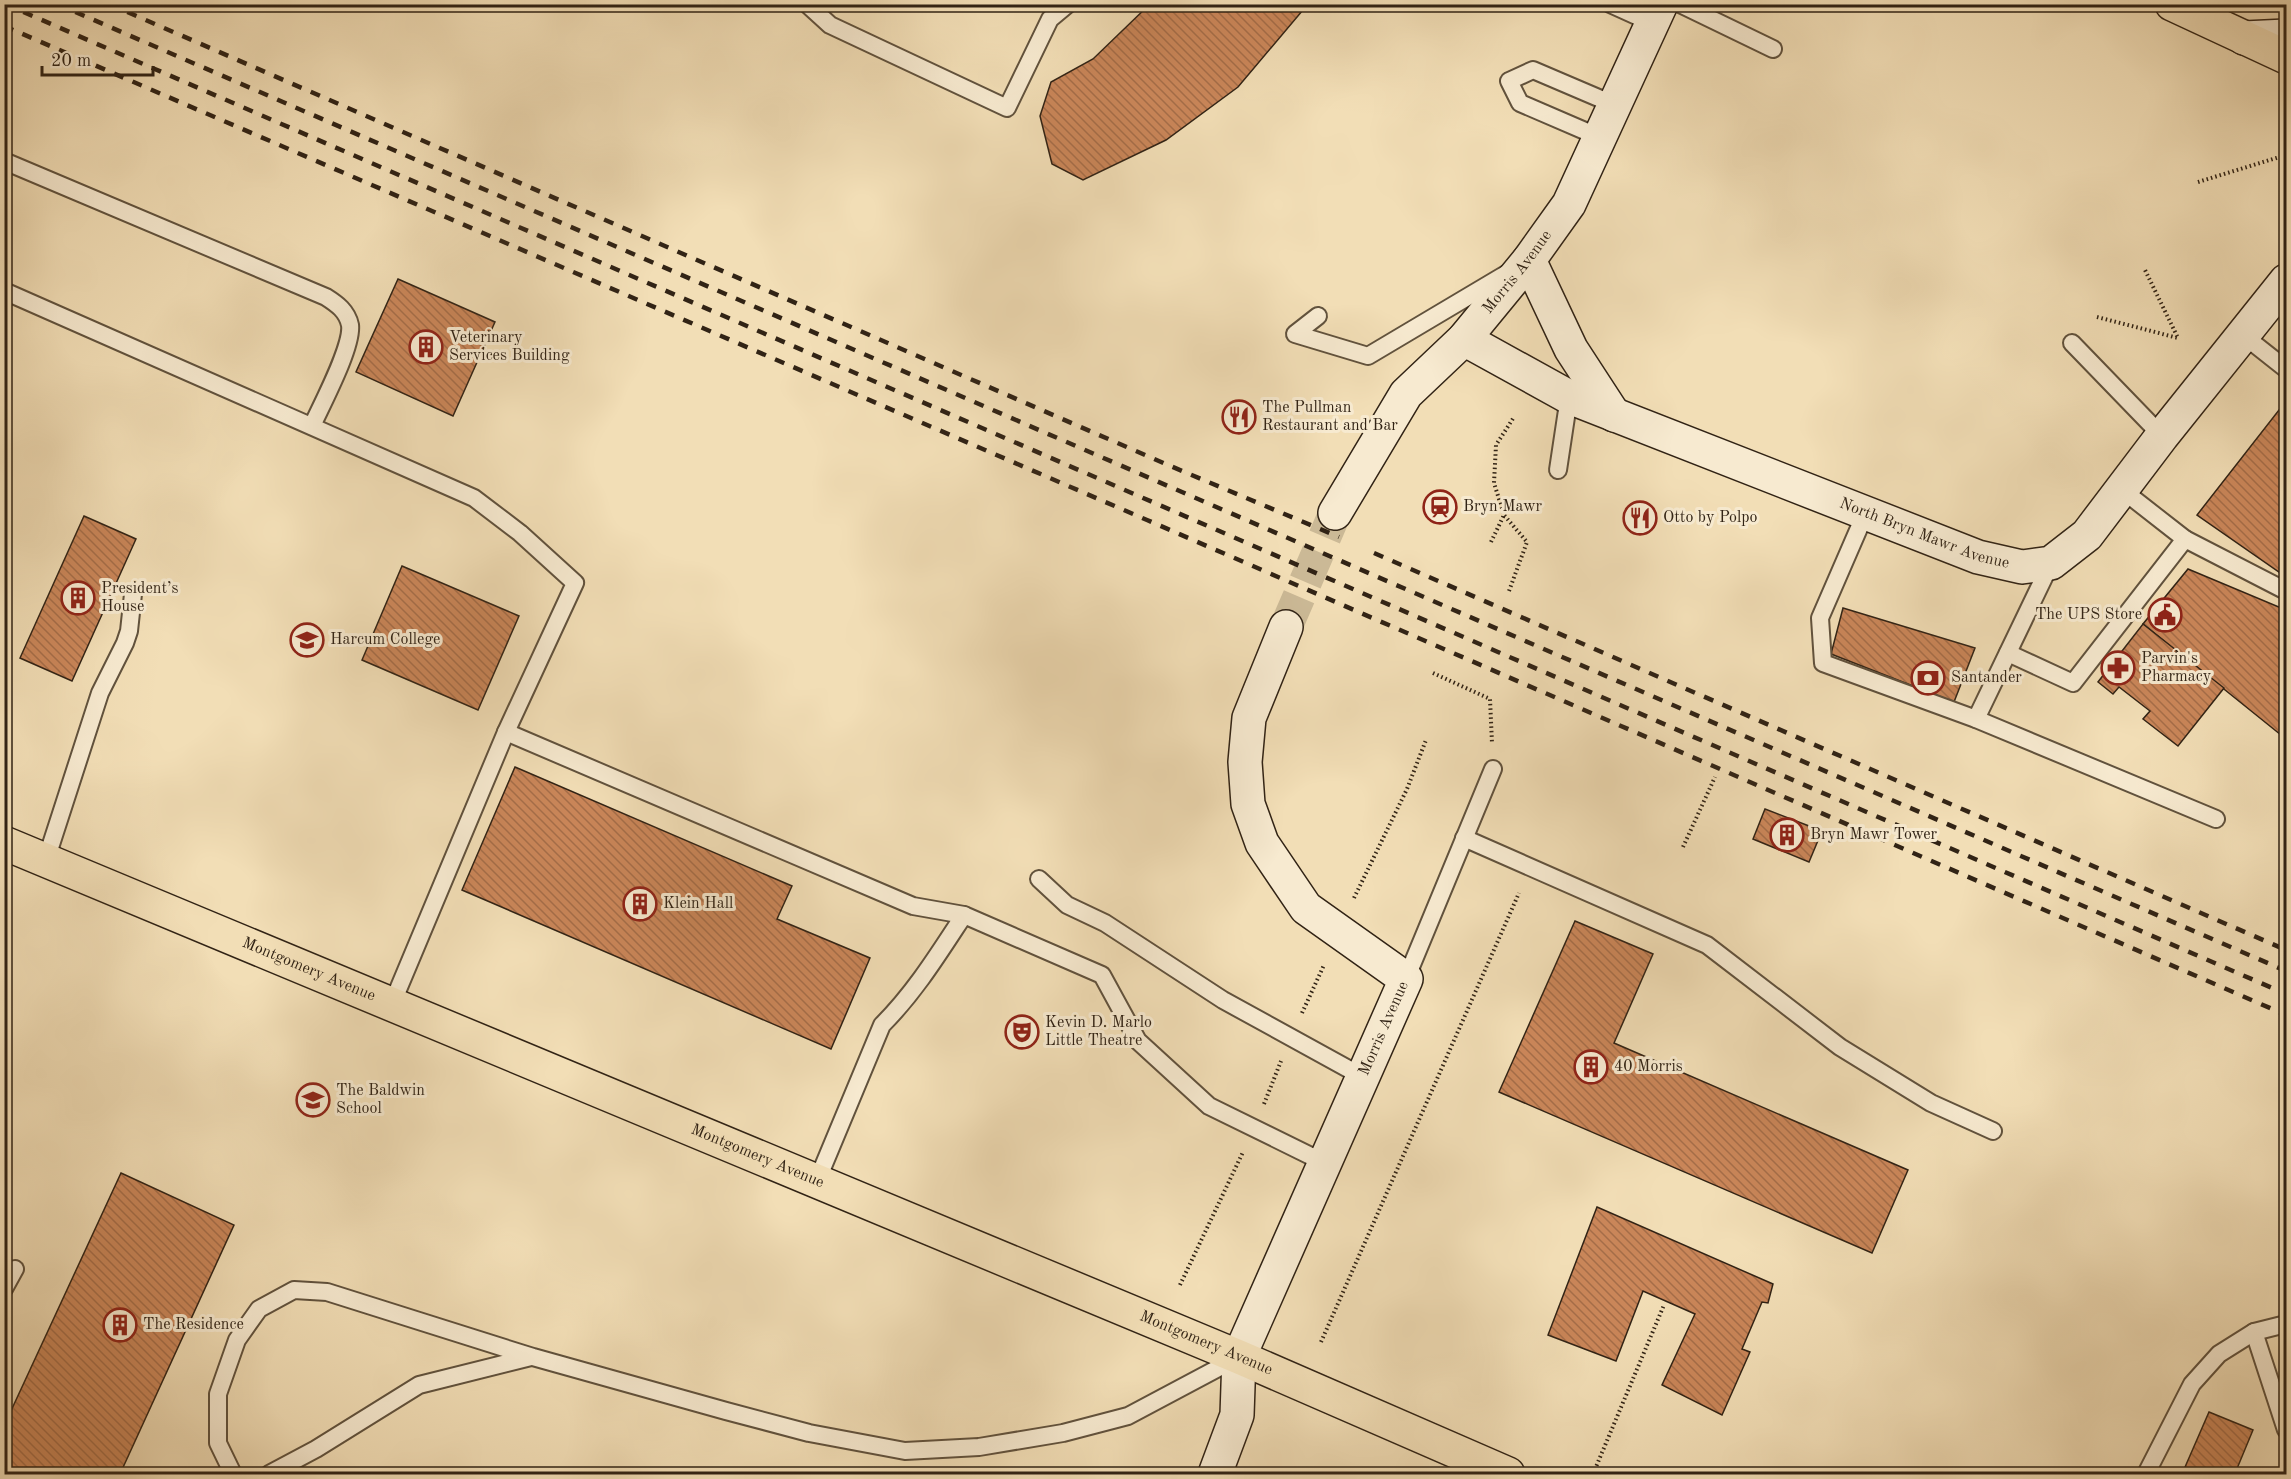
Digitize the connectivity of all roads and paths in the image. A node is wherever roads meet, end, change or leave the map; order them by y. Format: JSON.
{"nodes":[{"id":1,"x":807,"y":4,"type":"edge"},
{"id":2,"x":1068,"y":4,"type":"edge"},
{"id":3,"x":1610,"y":4,"type":"edge"},
{"id":4,"x":1680,"y":4,"type":"edge"},
{"id":5,"x":2172,"y":4,"type":"edge"},
{"id":6,"x":1657,"y":14,"type":"edge"},
{"id":7,"x":2286,"y":36,"type":"edge"},
{"id":8,"x":2244,"y":38,"type":"junction"},
{"id":9,"x":1773,"y":49,"type":"dead end"},
{"id":10,"x":2286,"y":57,"type":"edge"},
{"id":11,"x":1615,"y":105,"type":"junction"},
{"id":12,"x":1599,"y":137,"type":"junction"},
{"id":13,"x":2286,"y":155,"type":"edge"},
{"id":14,"x":4,"y":160,"type":"edge"},
{"id":15,"x":2198,"y":182,"type":"dead end"},
{"id":16,"x":1529,"y":260,"type":"junction"},
{"id":17,"x":2145,"y":270,"type":"dead end"},
{"id":18,"x":2286,"y":281,"type":"edge"},
{"id":19,"x":4,"y":291,"type":"edge"},
{"id":20,"x":1318,"y":316,"type":"dead end"},
{"id":21,"x":2097,"y":317,"type":"dead end"},
{"id":22,"x":2243,"y":335,"type":"junction"},
{"id":23,"x":1464,"y":339,"type":"junction"},
{"id":24,"x":2072,"y":343,"type":"dead end"},
{"id":25,"x":2286,"y":369,"type":"edge"},
{"id":26,"x":1569,"y":397,"type":"junction"},
{"id":27,"x":1614,"y":415,"type":"junction"},
{"id":28,"x":1514,"y":417,"type":"dead end"},
{"id":29,"x":312,"y":426,"type":"junction"},
{"id":30,"x":2162,"y":436,"type":"junction"},
{"id":31,"x":1558,"y":470,"type":"dead end"},
{"id":32,"x":2121,"y":489,"type":"junction"},
{"id":33,"x":1866,"y":512,"type":"junction"},
{"id":34,"x":1335,"y":513,"type":"tunnel mouth"},
{"id":35,"x":1504,"y":515,"type":"junction"},
{"id":36,"x":2185,"y":539,"type":"junction"},
{"id":37,"x":1491,"y":542,"type":"dead end"},
{"id":38,"x":2051,"y":563,"type":"junction"},
{"id":39,"x":1509,"y":591,"type":"dead end"},
{"id":40,"x":2286,"y":591,"type":"edge"},
{"id":41,"x":132,"y":594,"type":"dead end"},
{"id":42,"x":1286,"y":627,"type":"tunnel mouth"},
{"id":43,"x":2008,"y":653,"type":"junction"},
{"id":44,"x":1433,"y":673,"type":"dead end"},
{"id":45,"x":1976,"y":719,"type":"junction"},
{"id":46,"x":507,"y":732,"type":"junction"},
{"id":47,"x":1425,"y":740,"type":"dead end"},
{"id":48,"x":1493,"y":769,"type":"joint"},
{"id":49,"x":1715,"y":777,"type":"dead end"},
{"id":50,"x":1407,"y":789,"type":"dead end"},
{"id":51,"x":2216,"y":819,"type":"dead end"},
{"id":52,"x":1464,"y":838,"type":"junction"},
{"id":53,"x":4,"y":843,"type":"edge"},
{"id":54,"x":1683,"y":847,"type":"dead end"},
{"id":55,"x":46,"y":860,"type":"junction"},
{"id":56,"x":1531,"y":867,"type":"junction"},
{"id":57,"x":1039,"y":879,"type":"dead end"},
{"id":58,"x":964,"y":915,"type":"junction"},
{"id":59,"x":1407,"y":978,"type":"junction"},
{"id":60,"x":392,"y":1004,"type":"junction"},
{"id":61,"x":1363,"y":1077,"type":"junction"},
{"id":62,"x":1993,"y":1131,"type":"dead end"},
{"id":63,"x":1325,"y":1163,"type":"junction"},
{"id":64,"x":817,"y":1181,"type":"junction"},
{"id":65,"x":15,"y":1269,"type":"dead end"},
{"id":66,"x":4,"y":1289,"type":"edge"},
{"id":67,"x":1664,"y":1305,"type":"dead end"},
{"id":68,"x":2286,"y":1324,"type":"edge"},
{"id":69,"x":2254,"y":1332,"type":"junction"},
{"id":70,"x":1321,"y":1342,"type":"dead end"},
{"id":71,"x":533,"y":1357,"type":"junction"},
{"id":72,"x":1239,"y":1357,"type":"junction"},
{"id":73,"x":2286,"y":1430,"type":"edge"},
{"id":74,"x":1475,"y":1468,"type":"edge"},
{"id":75,"x":233,"y":1474,"type":"edge"},
{"id":76,"x":269,"y":1474,"type":"edge"},
{"id":77,"x":1215,"y":1474,"type":"edge"},
{"id":78,"x":1508,"y":1474,"type":"edge"},
{"id":79,"x":1593,"y":1474,"type":"edge"},
{"id":80,"x":2146,"y":1474,"type":"edge"}],
"edges":[{"from":1,"to":2,"type":"lane"},
{"from":3,"to":6,"type":"lane"},
{"from":4,"to":9,"type":"lane"},
{"from":5,"to":8,"type":"main road"},
{"from":6,"to":11,"type":"street","name":"Morris Avenue"},
{"from":7,"to":8,"type":"street"},
{"from":8,"to":10,"type":"main road"},
{"from":11,"to":12,"type":"street","name":"Morris Avenue"},
{"from":11,"to":12,"type":"lane"},
{"from":12,"to":16,"type":"street","name":"Morris Avenue"},
{"from":13,"to":15,"type":"path"},
{"from":14,"to":29,"type":"lane"},
{"from":16,"to":20,"type":"lane"},
{"from":16,"to":23,"type":"street","name":"Morris Avenue"},
{"from":16,"to":27,"type":"street"},
{"from":17,"to":21,"type":"path"},
{"from":18,"to":22,"type":"street"},
{"from":19,"to":29,"type":"lane"},
{"from":22,"to":25,"type":"lane"},
{"from":22,"to":30,"type":"street"},
{"from":23,"to":26,"type":"street","name":"North Bryn Mawr Avenue"},
{"from":23,"to":34,"type":"street","name":"Morris Avenue"},
{"from":24,"to":30,"type":"lane"},
{"from":26,"to":27,"type":"street","name":"North Bryn Mawr Avenue"},
{"from":26,"to":31,"type":"lane"},
{"from":27,"to":33,"type":"street","name":"North Bryn Mawr Avenue"},
{"from":28,"to":35,"type":"path"},
{"from":29,"to":46,"type":"lane"},
{"from":30,"to":32,"type":"street"},
{"from":32,"to":36,"type":"lane"},
{"from":32,"to":38,"type":"street"},
{"from":33,"to":38,"type":"street","name":"North Bryn Mawr Avenue"},
{"from":33,"to":45,"type":"lane"},
{"from":35,"to":37,"type":"path"},
{"from":35,"to":39,"type":"path"},
{"from":36,"to":40,"type":"lane"},
{"from":36,"to":43,"type":"lane"},
{"from":38,"to":43,"type":"lane"},
{"from":41,"to":55,"type":"lane"},
{"from":42,"to":59,"type":"street","name":"Morris Avenue"},
{"from":43,"to":45,"type":"lane"},
{"from":44,"to":48,"type":"path"},
{"from":45,"to":51,"type":"lane"},
{"from":46,"to":58,"type":"lane"},
{"from":46,"to":60,"type":"lane"},
{"from":47,"to":50,"type":"path"},
{"from":48,"to":52,"type":"lane"},
{"from":49,"to":54,"type":"path"},
{"from":52,"to":56,"type":"lane"},
{"from":52,"to":59,"type":"lane"},
{"from":53,"to":55,"type":"main road","name":"Montgomery Avenue"},
{"from":55,"to":60,"type":"main road","name":"Montgomery Avenue"},
{"from":56,"to":62,"type":"lane"},
{"from":56,"to":70,"type":"path"},
{"from":57,"to":61,"type":"lane"},
{"from":58,"to":63,"type":"lane"},
{"from":58,"to":64,"type":"lane"},
{"from":59,"to":61,"type":"street","name":"Morris Avenue"},
{"from":60,"to":64,"type":"main road","name":"Montgomery Avenue"},
{"from":61,"to":63,"type":"street","name":"Morris Avenue"},
{"from":63,"to":72,"type":"street","name":"Morris Avenue"},
{"from":64,"to":72,"type":"main road","name":"Montgomery Avenue"},
{"from":65,"to":66,"type":"lane"},
{"from":67,"to":79,"type":"path"},
{"from":68,"to":69,"type":"lane"},
{"from":69,"to":73,"type":"lane"},
{"from":69,"to":80,"type":"lane"},
{"from":71,"to":72,"type":"lane"},
{"from":71,"to":75,"type":"lane"},
{"from":71,"to":76,"type":"lane"},
{"from":72,"to":74,"type":"main road","name":"Montgomery Avenue"},
{"from":72,"to":77,"type":"street","name":"Morris Avenue"},
{"from":74,"to":78,"type":"main road","name":"Montgomery Avenue"}]}
